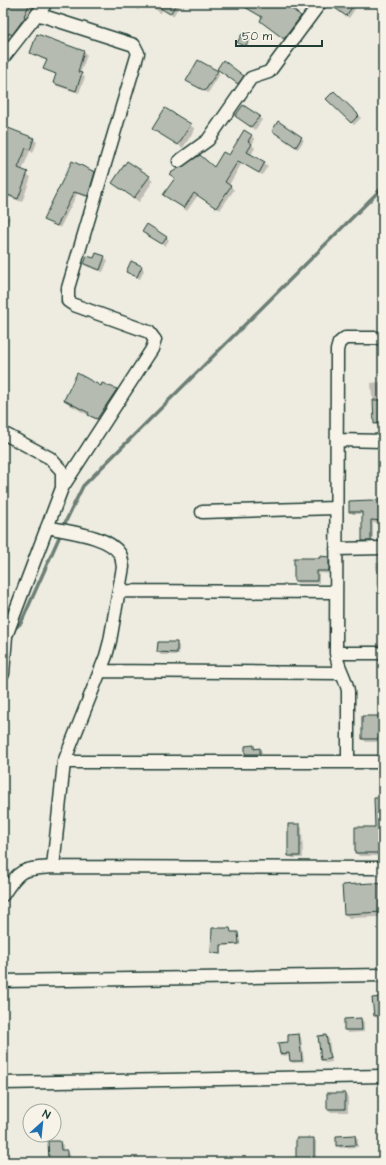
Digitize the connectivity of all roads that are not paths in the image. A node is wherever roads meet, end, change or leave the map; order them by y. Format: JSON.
{"nodes":[{"id":1,"x":46,"y":3,"type":"edge"},
{"id":2,"x":320,"y":3,"type":"edge"},
{"id":3,"x":37,"y":14,"type":"junction"},
{"id":4,"x":3,"y":58,"type":"edge"},
{"id":5,"x":179,"y":161,"type":"dead end"},
{"id":6,"x":383,"y":338,"type":"edge"},
{"id":7,"x":3,"y":433,"type":"edge"},
{"id":8,"x":337,"y":440,"type":"junction"},
{"id":9,"x":383,"y":441,"type":"edge"},
{"id":10,"x":62,"y":488,"type":"junction"},
{"id":11,"x":336,"y":508,"type":"junction"},
{"id":12,"x":202,"y":512,"type":"dead end"},
{"id":13,"x":47,"y":527,"type":"junction"},
{"id":14,"x":383,"y":548,"type":"edge"},
{"id":15,"x":336,"y":549,"type":"junction"},
{"id":16,"x":119,"y":591,"type":"junction"},
{"id":17,"x":336,"y":592,"type":"junction"},
{"id":18,"x":336,"y":653,"type":"junction"},
{"id":19,"x":383,"y":653,"type":"edge"},
{"id":20,"x":100,"y":671,"type":"junction"},
{"id":21,"x":342,"y":673,"type":"junction"},
{"id":22,"x":3,"y":674,"type":"edge"},
{"id":23,"x":64,"y":762,"type":"junction"},
{"id":24,"x":348,"y":762,"type":"junction"},
{"id":25,"x":383,"y":762,"type":"edge"},
{"id":26,"x":53,"y":867,"type":"junction"},
{"id":27,"x":383,"y":868,"type":"edge"},
{"id":28,"x":3,"y":895,"type":"edge"},
{"id":29,"x":383,"y":975,"type":"edge"},
{"id":30,"x":3,"y":981,"type":"edge"},
{"id":31,"x":383,"y":1076,"type":"edge"},
{"id":32,"x":3,"y":1083,"type":"edge"}],
"edges":[{"from":1,"to":3,"type":"street"},
{"from":2,"to":5,"type":"street"},
{"from":3,"to":4,"type":"street"},
{"from":3,"to":10,"type":"street"},
{"from":6,"to":8,"type":"street"},
{"from":7,"to":10,"type":"street"},
{"from":8,"to":9,"type":"street"},
{"from":8,"to":11,"type":"street"},
{"from":10,"to":13,"type":"street"},
{"from":11,"to":12,"type":"street"},
{"from":11,"to":15,"type":"street"},
{"from":13,"to":16,"type":"street"},
{"from":13,"to":22,"type":"street"},
{"from":14,"to":15,"type":"street"},
{"from":15,"to":17,"type":"street"},
{"from":16,"to":17,"type":"street"},
{"from":16,"to":20,"type":"street"},
{"from":17,"to":18,"type":"street"},
{"from":18,"to":19,"type":"street"},
{"from":18,"to":21,"type":"street"},
{"from":20,"to":21,"type":"street"},
{"from":20,"to":23,"type":"street"},
{"from":21,"to":24,"type":"street"},
{"from":23,"to":24,"type":"street"},
{"from":23,"to":26,"type":"street"},
{"from":24,"to":25,"type":"street"},
{"from":26,"to":27,"type":"street"},
{"from":26,"to":28,"type":"street"},
{"from":29,"to":30,"type":"street"},
{"from":31,"to":32,"type":"street"}]}
